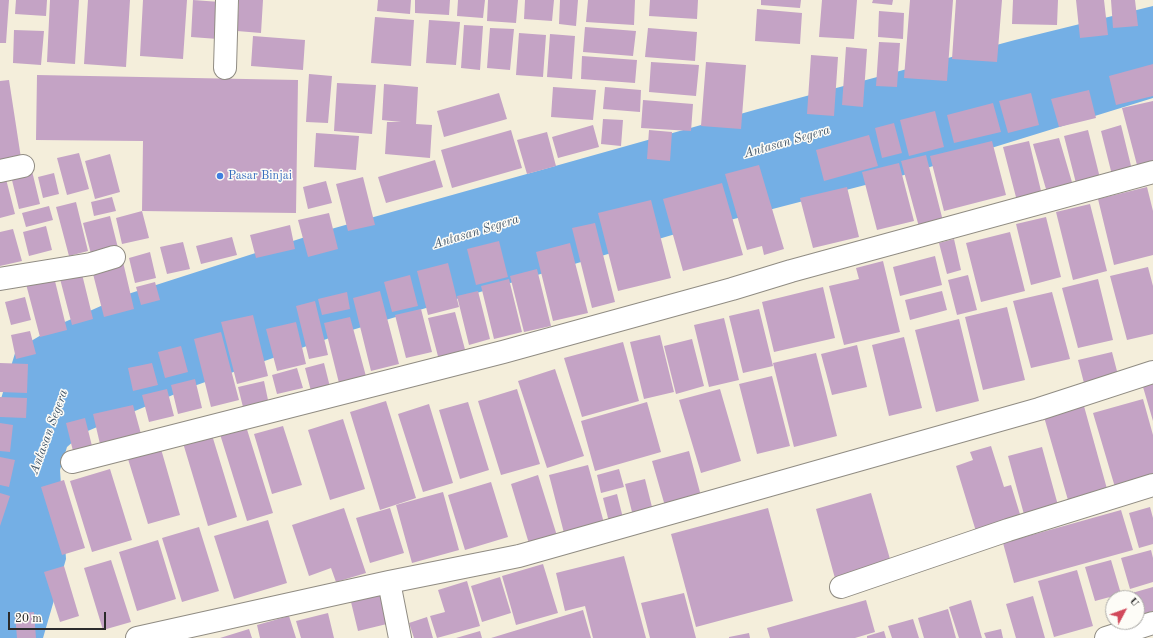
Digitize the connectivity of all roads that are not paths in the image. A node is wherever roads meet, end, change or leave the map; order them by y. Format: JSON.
{"nodes":[{"id":1,"x":227,"y":0,"type":"edge"},
{"id":2,"x":225,"y":68,"type":"dead end"},
{"id":3,"x":23,"y":166,"type":"dead end"},
{"id":4,"x":0,"y":170,"type":"edge"},
{"id":5,"x":1153,"y":172,"type":"edge"},
{"id":6,"x":114,"y":256,"type":"dead end"},
{"id":7,"x":0,"y":279,"type":"edge"},
{"id":8,"x":1153,"y":372,"type":"edge"},
{"id":9,"x":72,"y":462,"type":"dead end"},
{"id":10,"x":1153,"y":485,"type":"edge"},
{"id":11,"x":389,"y":582,"type":"junction"},
{"id":12,"x":842,"y":587,"type":"dead end"},
{"id":13,"x":1153,"y":623,"type":"edge"},
{"id":14,"x":137,"y":638,"type":"edge"},
{"id":15,"x":400,"y":638,"type":"edge"},
{"id":16,"x":1106,"y":638,"type":"edge"}],
"edges":[{"from":1,"to":2,"type":"street"},
{"from":3,"to":4,"type":"street"},
{"from":5,"to":9,"type":"street"},
{"from":6,"to":7,"type":"street"},
{"from":8,"to":11,"type":"street"},
{"from":10,"to":12,"type":"street"},
{"from":11,"to":14,"type":"street"},
{"from":11,"to":15,"type":"street"},
{"from":13,"to":16,"type":"street"}]}
